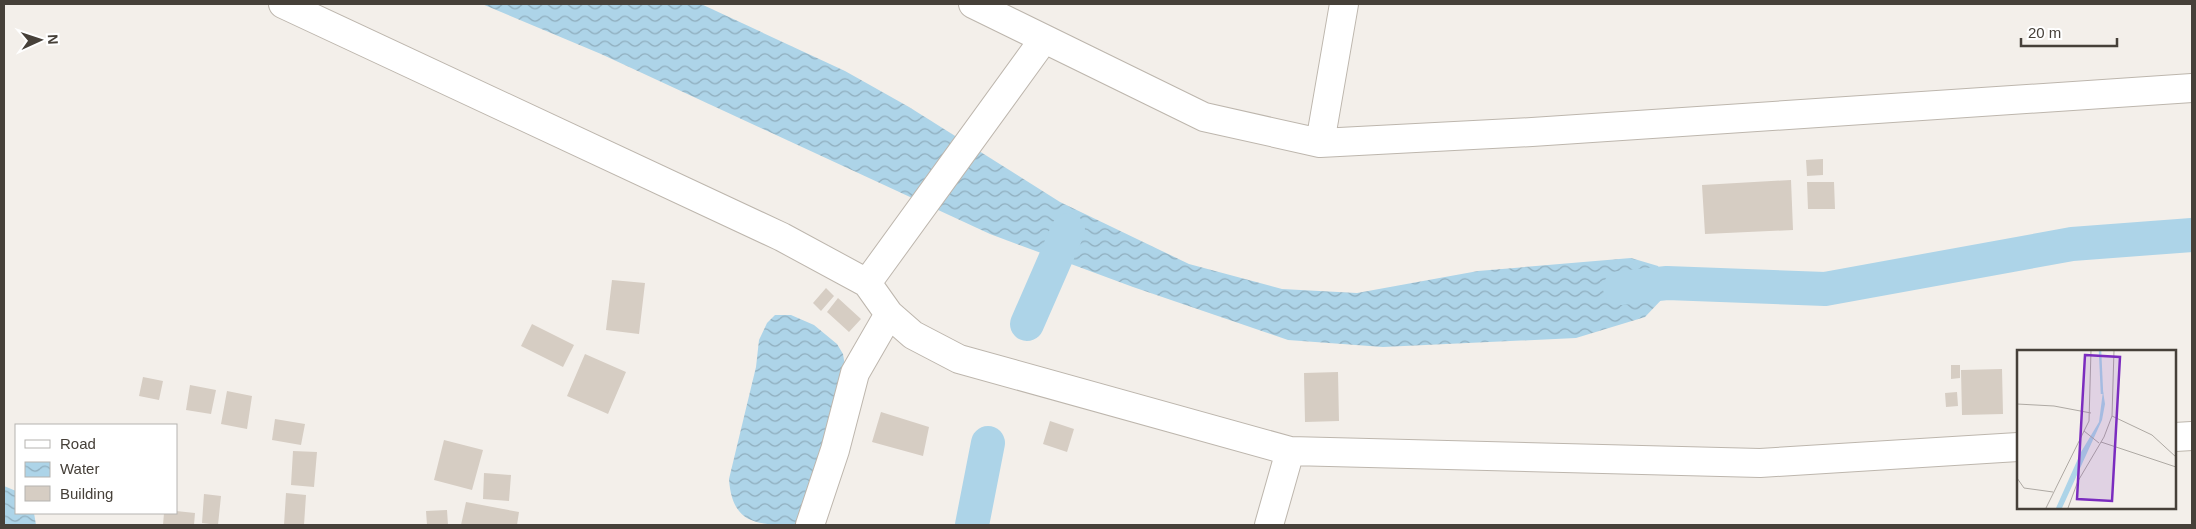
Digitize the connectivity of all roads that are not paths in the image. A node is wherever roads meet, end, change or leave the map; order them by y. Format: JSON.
{"nodes":[{"id":1,"x":283,"y":4,"type":"edge"},
{"id":2,"x":973,"y":4,"type":"edge"},
{"id":3,"x":1344,"y":4,"type":"edge"},
{"id":4,"x":1044,"y":39,"type":"junction"},
{"id":5,"x":2192,"y":88,"type":"edge"},
{"id":6,"x":1320,"y":143,"type":"junction"},
{"id":7,"x":867,"y":283,"type":"junction"},
{"id":8,"x":889,"y":314,"type":"junction"},
{"id":9,"x":2192,"y":436,"type":"edge"},
{"id":10,"x":2176,"y":437,"type":"edge"},
{"id":11,"x":2017,"y":447,"type":"edge"},
{"id":12,"x":1290,"y":451,"type":"junction"},
{"id":13,"x":810,"y":525,"type":"edge"},
{"id":14,"x":1269,"y":525,"type":"edge"}],
"edges":[{"from":1,"to":7,"type":"street"},
{"from":2,"to":4,"type":"street"},
{"from":3,"to":6,"type":"street"},
{"from":4,"to":6,"type":"street"},
{"from":4,"to":7,"type":"street"},
{"from":5,"to":6,"type":"street"},
{"from":7,"to":8,"type":"street"},
{"from":8,"to":12,"type":"street"},
{"from":8,"to":13,"type":"street"},
{"from":9,"to":10,"type":"street"},
{"from":11,"to":12,"type":"street"},
{"from":12,"to":14,"type":"street"}]}
